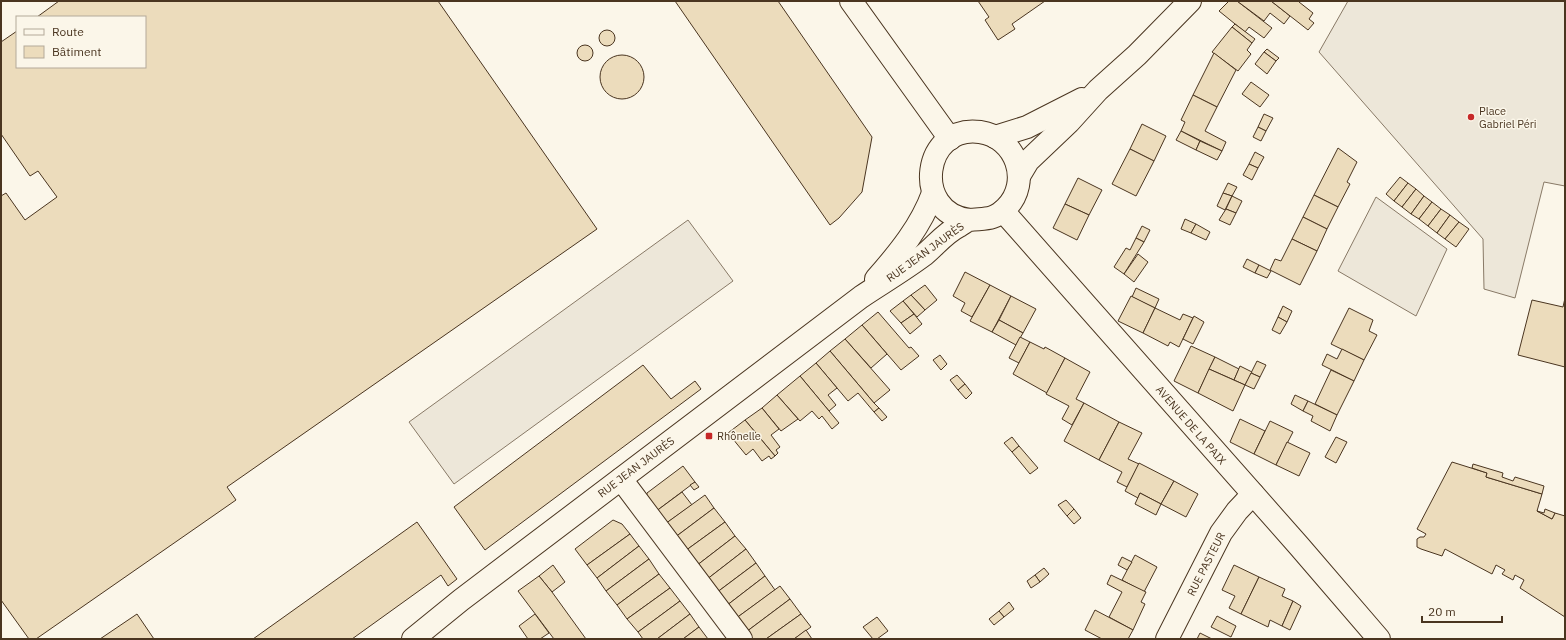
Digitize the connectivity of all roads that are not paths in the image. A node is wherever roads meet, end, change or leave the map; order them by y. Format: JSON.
{"nodes":[{"id":1,"x":852,"y":1,"type":"edge"},
{"id":2,"x":1190,"y":1,"type":"edge"},
{"id":3,"x":1098,"y":90,"type":"junction"},
{"id":4,"x":995,"y":137,"type":"junction"},
{"id":5,"x":950,"y":139,"type":"junction"},
{"id":6,"x":1019,"y":176,"type":"junction"},
{"id":7,"x":933,"y":193,"type":"junction"},
{"id":8,"x":1003,"y":211,"type":"junction"},
{"id":9,"x":969,"y":220,"type":"junction"},
{"id":10,"x":861,"y":297,"type":"junction"},
{"id":11,"x":621,"y":480,"type":"junction"},
{"id":12,"x":1253,"y":494,"type":"junction"},
{"id":13,"x":413,"y":639,"type":"edge"},
{"id":14,"x":742,"y":639,"type":"edge"},
{"id":15,"x":1167,"y":639,"type":"edge"},
{"id":16,"x":1379,"y":639,"type":"edge"}],
"edges":[{"from":1,"to":5,"type":"main road"},
{"from":2,"to":3,"type":"main road","name":"RUE JEAN JAURÈS"},
{"from":3,"to":4,"type":"main road","name":"RUE JEAN JAURÈS"},
{"from":3,"to":6,"type":"main road","name":"RUE JEAN JAURÈS"},
{"from":4,"to":5,"type":"main road","name":"RUE JEAN JAURÈS"},
{"from":4,"to":6,"type":"main road","name":"RUE JEAN JAURÈS"},
{"from":5,"to":7,"type":"main road","name":"RUE JEAN JAURÈS"},
{"from":6,"to":8,"type":"main road","name":"RUE JEAN JAURÈS"},
{"from":7,"to":9,"type":"main road","name":"RUE JEAN JAURÈS"},
{"from":7,"to":10,"type":"main road","name":"RUE JEAN JAURÈS"},
{"from":8,"to":9,"type":"main road","name":"RUE JEAN JAURÈS"},
{"from":8,"to":12,"type":"main road","name":"AVENUE DE LA PAIX"},
{"from":9,"to":10,"type":"main road","name":"RUE JEAN JAURÈS"},
{"from":10,"to":11,"type":"main road","name":"RUE JEAN JAURÈS"},
{"from":11,"to":13,"type":"main road","name":"RUE JEAN JAURÈS"},
{"from":11,"to":14,"type":"main road"},
{"from":12,"to":15,"type":"main road","name":"RUE PASTEUR"},
{"from":12,"to":16,"type":"main road","name":"AVENUE DE LA PAIX"}]}
